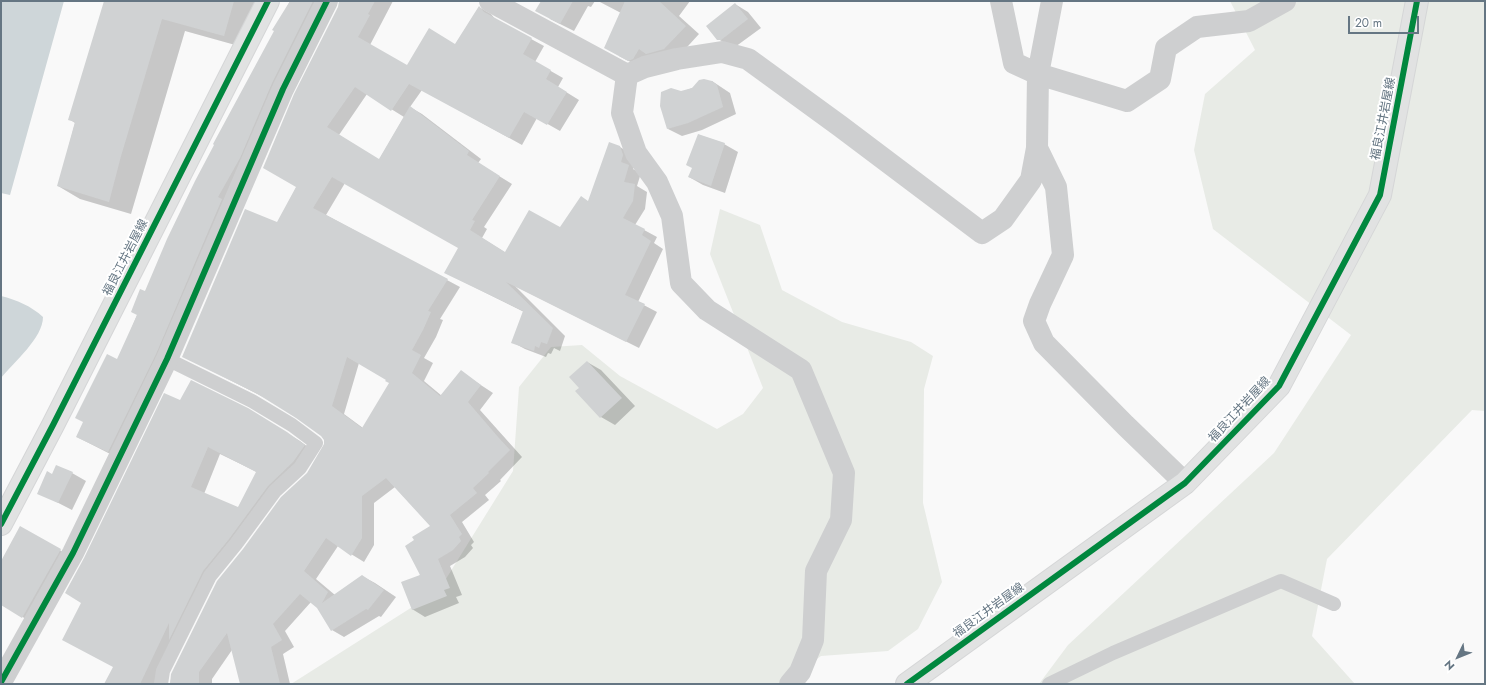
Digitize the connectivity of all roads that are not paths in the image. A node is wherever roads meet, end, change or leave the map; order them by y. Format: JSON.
{"nodes":[{"id":1,"x":268,"y":1,"type":"edge"},
{"id":2,"x":327,"y":1,"type":"edge"},
{"id":3,"x":490,"y":1,"type":"edge"},
{"id":4,"x":1001,"y":1,"type":"edge"},
{"id":5,"x":1052,"y":1,"type":"edge"},
{"id":6,"x":1285,"y":1,"type":"edge"},
{"id":7,"x":1417,"y":1,"type":"edge"},
{"id":8,"x":1038,"y":74,"type":"junction"},
{"id":9,"x":627,"y":75,"type":"junction"},
{"id":10,"x":1037,"y":148,"type":"junction"},
{"id":11,"x":167,"y":359,"type":"junction"},
{"id":12,"x":1185,"y":483,"type":"junction"},
{"id":13,"x":1,"y":524,"type":"edge"},
{"id":14,"x":1334,"y":604,"type":"dead end"},
{"id":15,"x":1,"y":682,"type":"edge"},
{"id":16,"x":160,"y":684,"type":"edge"},
{"id":17,"x":790,"y":684,"type":"edge"},
{"id":18,"x":907,"y":684,"type":"edge"},
{"id":19,"x":1049,"y":684,"type":"edge"}],
"edges":[{"from":1,"to":13,"type":"main road","name":"福良江井岩屋線"},
{"from":2,"to":11,"type":"street"},
{"from":3,"to":9,"type":"street"},
{"from":4,"to":8,"type":"street"},
{"from":5,"to":8,"type":"street"},
{"from":6,"to":8,"type":"street"},
{"from":7,"to":12,"type":"main road","name":"福良江井岩屋線"},
{"from":8,"to":10,"type":"street"},
{"from":9,"to":10,"type":"street"},
{"from":9,"to":17,"type":"street"},
{"from":10,"to":12,"type":"street"},
{"from":11,"to":15,"type":"street"},
{"from":11,"to":16,"type":"lane"},
{"from":12,"to":18,"type":"main road","name":"福良江井岩屋線"},
{"from":14,"to":19,"type":"lane"}]}
